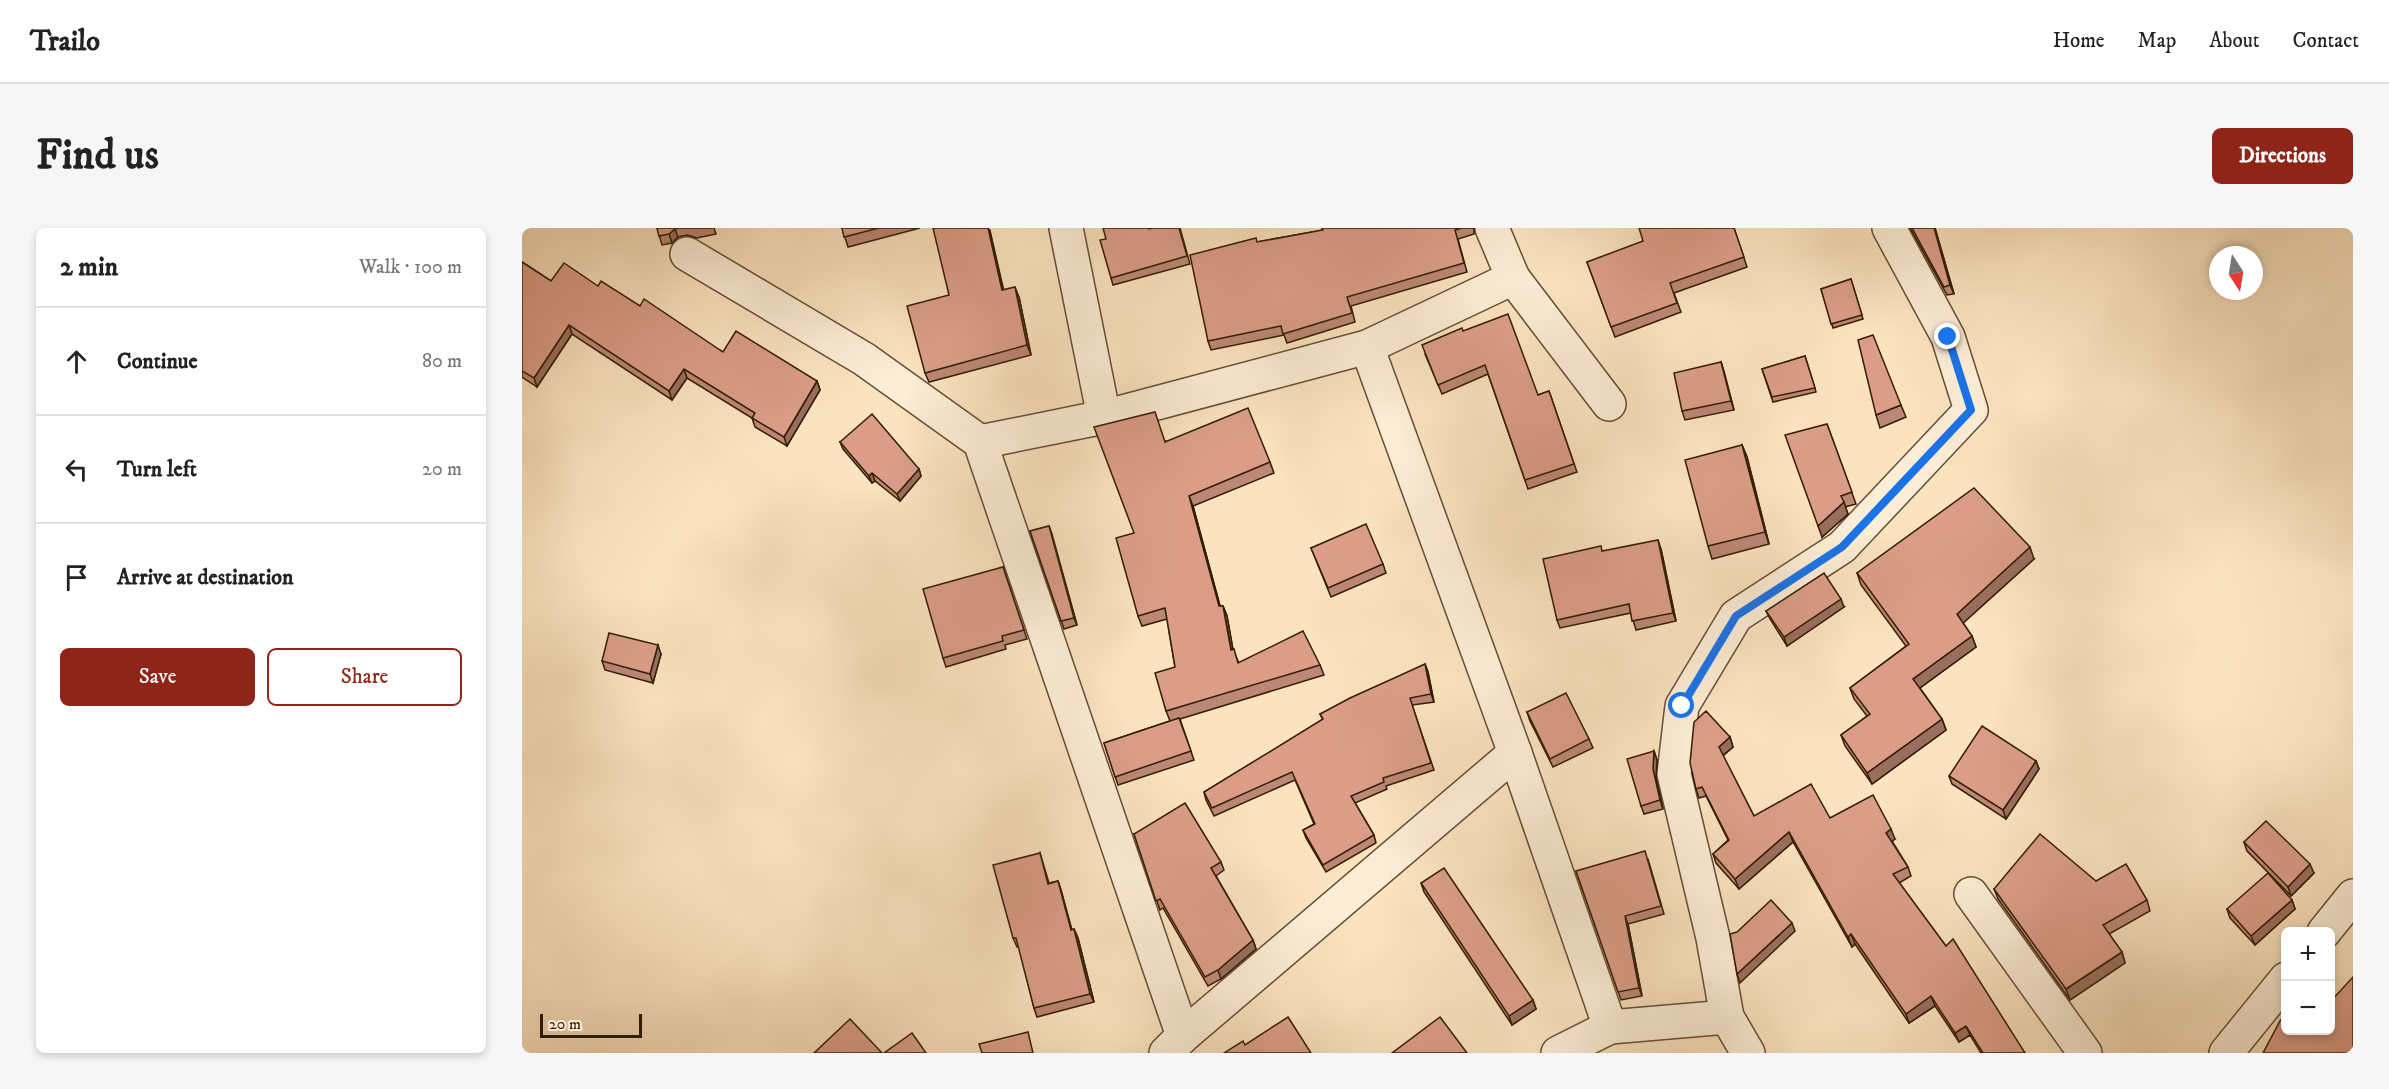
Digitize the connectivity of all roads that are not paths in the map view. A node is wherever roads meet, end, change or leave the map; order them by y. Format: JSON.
{"nodes":[{"id":1,"x":1066,"y":228,"type":"edge"},
{"id":2,"x":1492,"y":228,"type":"edge"},
{"id":3,"x":1888,"y":228,"type":"edge"},
{"id":4,"x":687,"y":254,"type":"dead end"},
{"id":5,"x":1513,"y":278,"type":"junction"},
{"id":6,"x":1366,"y":347,"type":"junction"},
{"id":7,"x":1609,"y":404,"type":"dead end"},
{"id":8,"x":1104,"y":417,"type":"junction"},
{"id":9,"x":980,"y":442,"type":"junction"},
{"id":10,"x":1515,"y":753,"type":"junction"},
{"id":11,"x":1971,"y":894,"type":"dead end"},
{"id":12,"x":2353,"y":896,"type":"edge"},
{"id":13,"x":2328,"y":927,"type":"edge"},
{"id":14,"x":2284,"y":981,"type":"edge"},
{"id":15,"x":1727,"y":1017,"type":"junction"},
{"id":16,"x":1610,"y":1027,"type":"junction"},
{"id":17,"x":1174,"y":1044,"type":"edge"},
{"id":18,"x":1558,"y":1053,"type":"edge"},
{"id":19,"x":1748,"y":1053,"type":"edge"},
{"id":20,"x":2085,"y":1053,"type":"edge"},
{"id":21,"x":2226,"y":1053,"type":"edge"}],
"edges":[{"from":1,"to":8,"type":"street"},
{"from":2,"to":5,"type":"street"},
{"from":3,"to":15,"type":"street"},
{"from":4,"to":9,"type":"street"},
{"from":5,"to":6,"type":"street"},
{"from":5,"to":7,"type":"street"},
{"from":6,"to":8,"type":"street"},
{"from":6,"to":10,"type":"street"},
{"from":8,"to":9,"type":"street"},
{"from":9,"to":17,"type":"street"},
{"from":10,"to":16,"type":"street"},
{"from":10,"to":17,"type":"street"},
{"from":11,"to":20,"type":"street"},
{"from":12,"to":13,"type":"street"},
{"from":14,"to":21,"type":"street"},
{"from":15,"to":16,"type":"street"},
{"from":15,"to":19,"type":"street"},
{"from":16,"to":18,"type":"street"}]}
